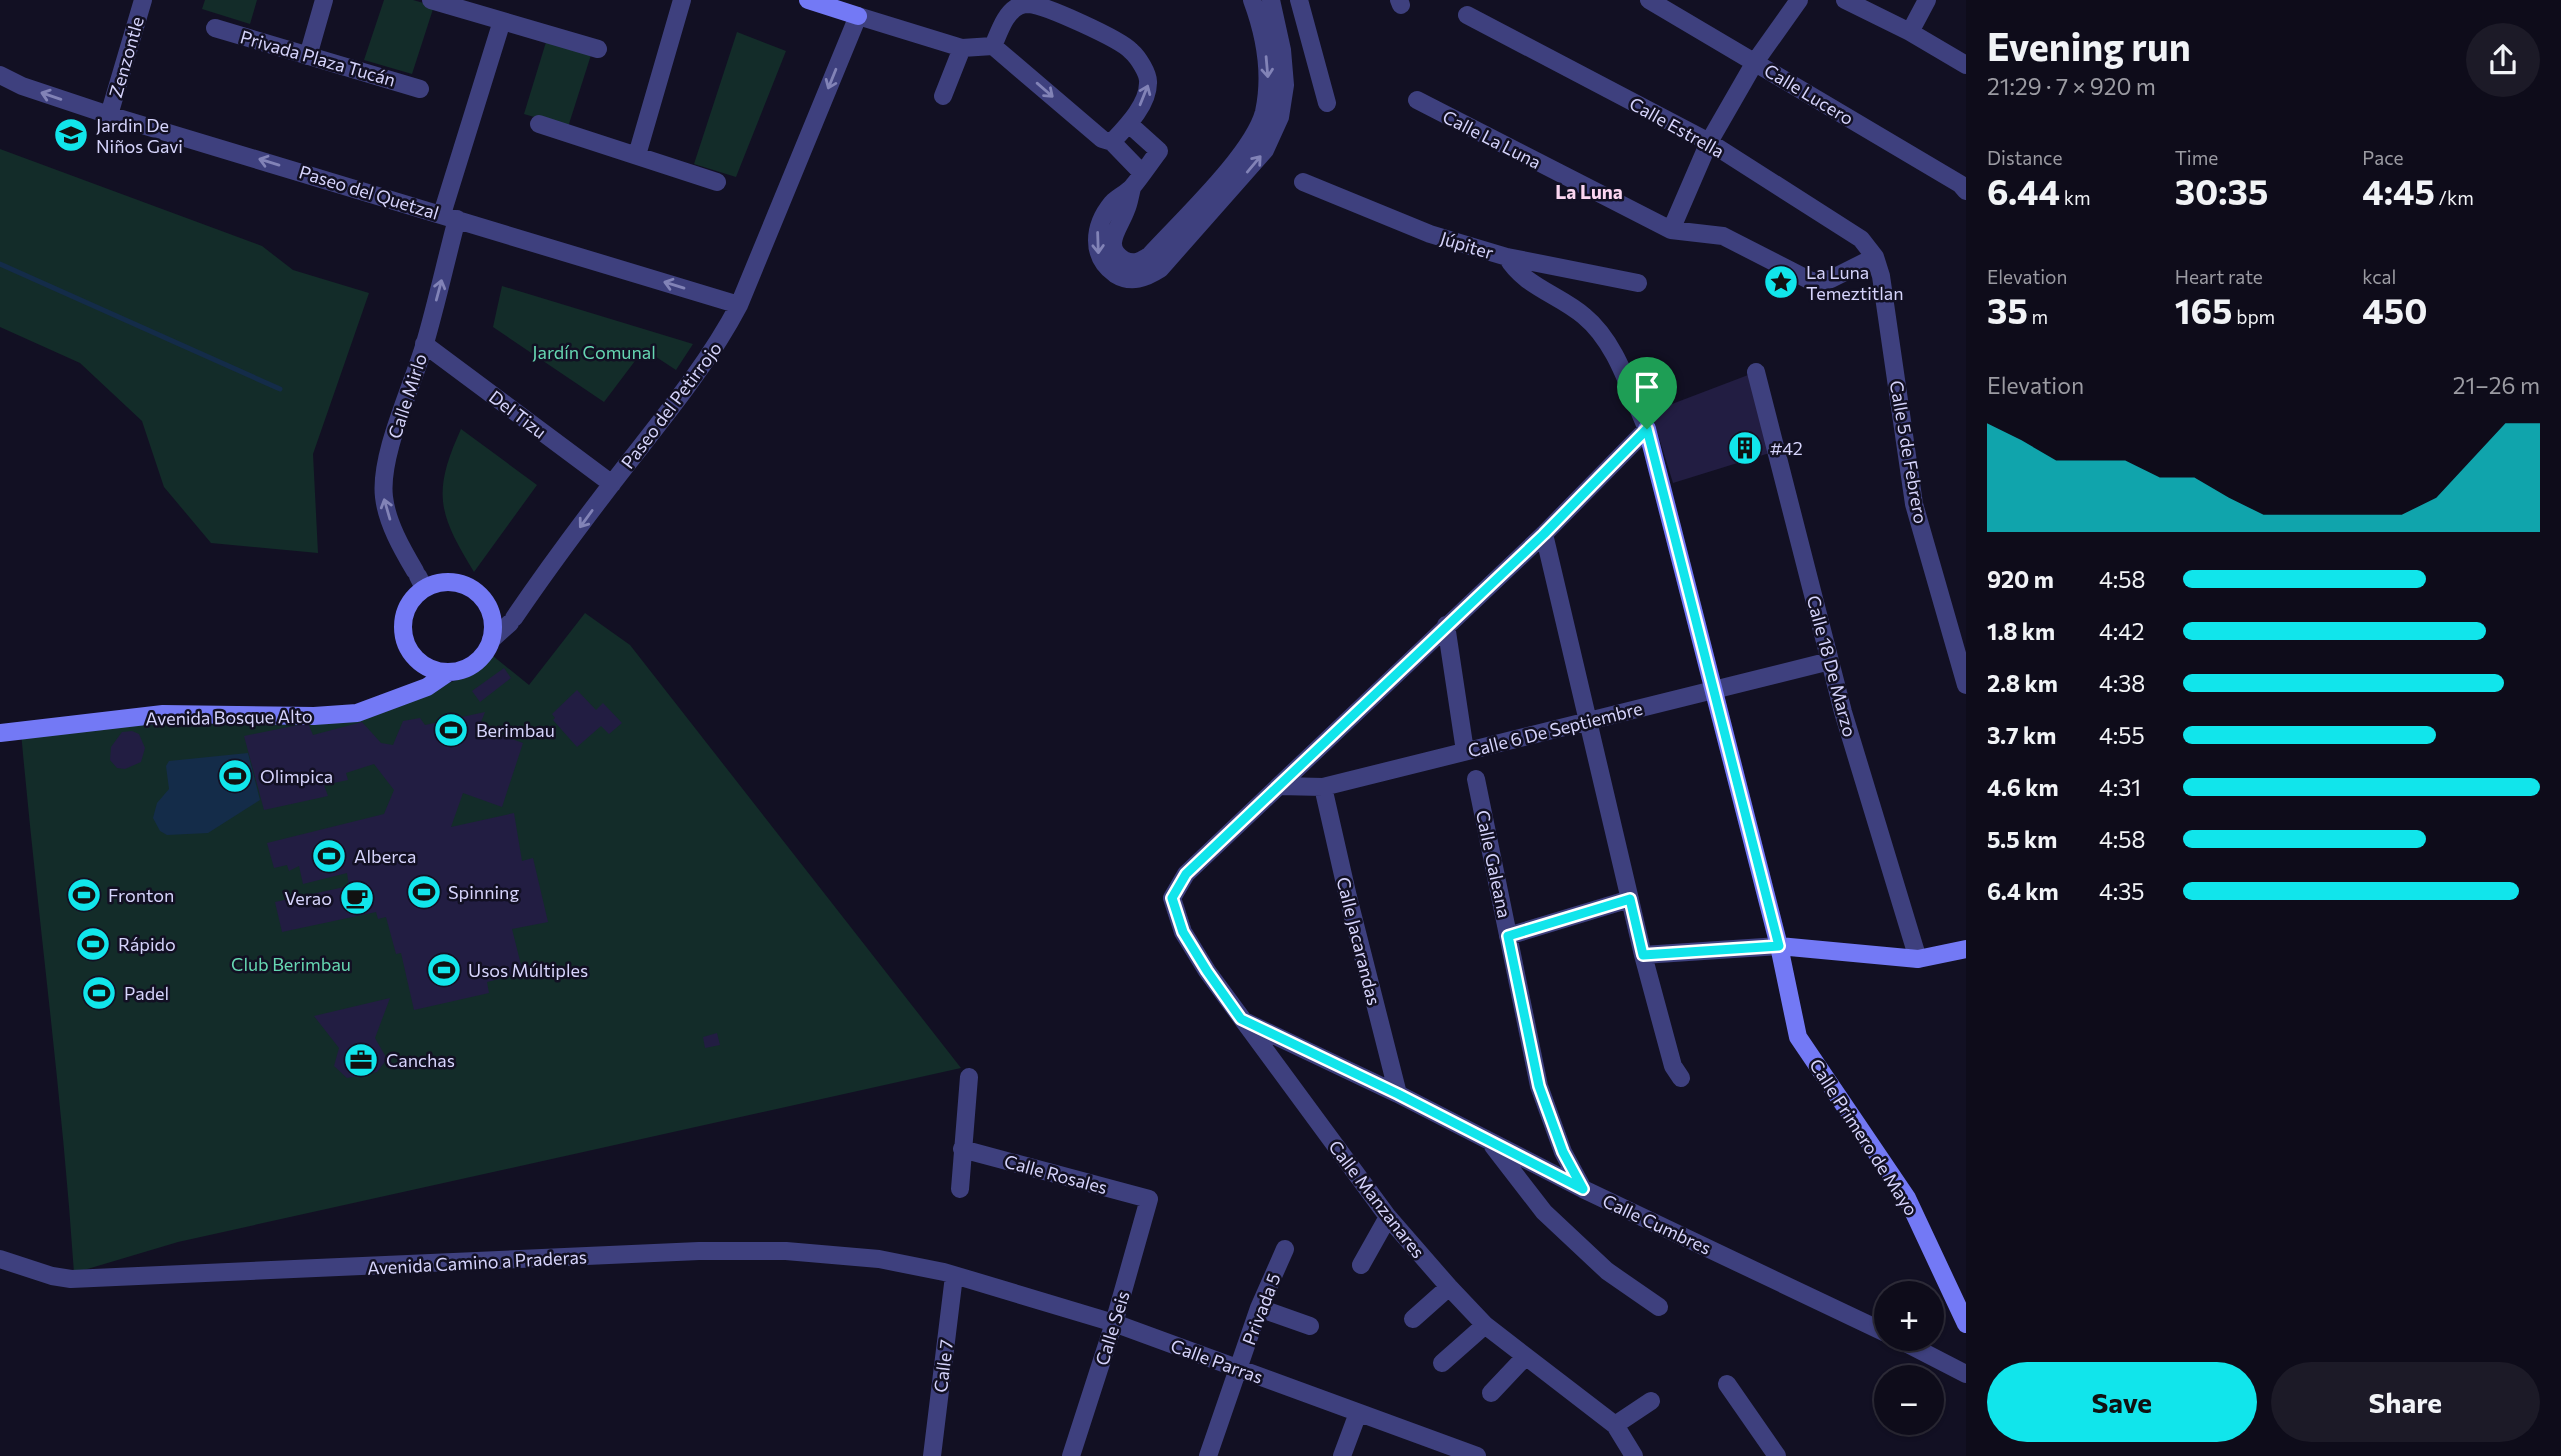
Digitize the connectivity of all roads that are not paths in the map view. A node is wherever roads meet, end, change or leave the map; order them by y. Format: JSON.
{"nodes":[{"id":1,"x":143,"y":0,"type":"edge"},
{"id":2,"x":324,"y":0,"type":"edge"},
{"id":3,"x":431,"y":0,"type":"edge"},
{"id":4,"x":682,"y":0,"type":"edge"},
{"id":5,"x":808,"y":0,"type":"edge"},
{"id":6,"x":1252,"y":0,"type":"edge"},
{"id":7,"x":1271,"y":0,"type":"edge"},
{"id":8,"x":1299,"y":0,"type":"edge"},
{"id":9,"x":1649,"y":0,"type":"edge"},
{"id":10,"x":1799,"y":0,"type":"edge"},
{"id":11,"x":1845,"y":0,"type":"edge"},
{"id":12,"x":1927,"y":0,"type":"edge"},
{"id":13,"x":1467,"y":15,"type":"dead end"},
{"id":14,"x":858,"y":16,"type":"junction"},
{"id":15,"x":502,"y":21,"type":"junction"},
{"id":16,"x":215,"y":28,"type":"dead end"},
{"id":17,"x":1910,"y":32,"type":"junction"},
{"id":18,"x":993,"y":46,"type":"junction"},
{"id":19,"x":598,"y":48,"type":"dead end"},
{"id":20,"x":962,"y":48,"type":"junction"},
{"id":21,"x":308,"y":56,"type":"junction"},
{"id":22,"x":1755,"y":62,"type":"junction"},
{"id":23,"x":1966,"y":65,"type":"edge"},
{"id":24,"x":0,"y":75,"type":"edge"},
{"id":25,"x":420,"y":89,"type":"dead end"},
{"id":26,"x":943,"y":96,"type":"dead end"},
{"id":27,"x":1417,"y":100,"type":"dead end"},
{"id":28,"x":1327,"y":103,"type":"dead end"},
{"id":29,"x":109,"y":115,"type":"junction"},
{"id":30,"x":539,"y":124,"type":"dead end"},
{"id":31,"x":1129,"y":124,"type":"junction"},
{"id":32,"x":1107,"y":141,"type":"junction"},
{"id":33,"x":1709,"y":142,"type":"junction"},
{"id":34,"x":637,"y":155,"type":"junction"},
{"id":35,"x":1137,"y":181,"type":"junction"},
{"id":36,"x":717,"y":182,"type":"dead end"},
{"id":37,"x":1303,"y":182,"type":"dead end"},
{"id":38,"x":1966,"y":191,"type":"edge"},
{"id":39,"x":450,"y":216,"type":"junction"},
{"id":40,"x":1671,"y":230,"type":"junction"},
{"id":41,"x":1507,"y":257,"type":"junction"},
{"id":42,"x":1875,"y":257,"type":"junction"},
{"id":43,"x":1638,"y":283,"type":"dead end"},
{"id":44,"x":739,"y":305,"type":"junction"},
{"id":45,"x":424,"y":344,"type":"junction"},
{"id":46,"x":1756,"y":372,"type":"dead end"},
{"id":47,"x":1647,"y":429,"type":"junction"},
{"id":48,"x":612,"y":484,"type":"junction"},
{"id":49,"x":1544,"y":534,"type":"junction"},
{"id":50,"x":419,"y":578,"type":"junction"},
{"id":51,"x":1446,"y":625,"type":"junction"},
{"id":52,"x":491,"y":640,"type":"junction"},
{"id":53,"x":1830,"y":660,"type":"junction"},
{"id":54,"x":449,"y":672,"type":"junction"},
{"id":55,"x":1966,"y":685,"type":"edge"},
{"id":56,"x":1713,"y":690,"type":"junction"},
{"id":57,"x":1587,"y":720,"type":"junction"},
{"id":58,"x":0,"y":733,"type":"edge"},
{"id":59,"x":1465,"y":751,"type":"junction"},
{"id":60,"x":1476,"y":779,"type":"dead end"},
{"id":61,"x":1279,"y":786,"type":"junction"},
{"id":62,"x":1323,"y":786,"type":"junction"},
{"id":63,"x":1630,"y":899,"type":"junction"},
{"id":64,"x":1508,"y":936,"type":"junction"},
{"id":65,"x":1779,"y":946,"type":"junction"},
{"id":66,"x":1966,"y":949,"type":"edge"},
{"id":67,"x":1643,"y":955,"type":"junction"},
{"id":68,"x":1918,"y":959,"type":"junction"},
{"id":69,"x":1241,"y":1019,"type":"junction"},
{"id":70,"x":969,"y":1077,"type":"dead end"},
{"id":71,"x":1681,"y":1078,"type":"dead end"},
{"id":72,"x":1398,"y":1094,"type":"junction"},
{"id":73,"x":1489,"y":1141,"type":"junction"},
{"id":74,"x":962,"y":1149,"type":"junction"},
{"id":75,"x":960,"y":1189,"type":"dead end"},
{"id":76,"x":1583,"y":1189,"type":"junction"},
{"id":77,"x":1149,"y":1199,"type":"joint"},
{"id":78,"x":1388,"y":1217,"type":"junction"},
{"id":79,"x":1285,"y":1250,"type":"dead end"},
{"id":80,"x":0,"y":1259,"type":"edge"},
{"id":81,"x":1361,"y":1265,"type":"dead end"},
{"id":82,"x":954,"y":1276,"type":"junction"},
{"id":83,"x":1449,"y":1287,"type":"junction"},
{"id":84,"x":1659,"y":1307,"type":"dead end"},
{"id":85,"x":1259,"y":1308,"type":"junction"},
{"id":86,"x":1413,"y":1320,"type":"dead end"},
{"id":87,"x":1114,"y":1324,"type":"junction"},
{"id":88,"x":1966,"y":1324,"type":"edge"},
{"id":89,"x":1485,"y":1325,"type":"junction"},
{"id":90,"x":1310,"y":1326,"type":"dead end"},
{"id":91,"x":1874,"y":1327,"type":"edge"},
{"id":92,"x":1921,"y":1351,"type":"edge"},
{"id":93,"x":1525,"y":1356,"type":"junction"},
{"id":94,"x":1442,"y":1363,"type":"dead end"},
{"id":95,"x":1240,"y":1370,"type":"junction"},
{"id":96,"x":1966,"y":1374,"type":"edge"},
{"id":97,"x":1727,"y":1384,"type":"dead end"},
{"id":98,"x":1492,"y":1394,"type":"dead end"},
{"id":99,"x":1651,"y":1401,"type":"dead end"},
{"id":100,"x":1358,"y":1413,"type":"junction"},
{"id":101,"x":1615,"y":1426,"type":"junction"},
{"id":102,"x":932,"y":1456,"type":"edge"},
{"id":103,"x":1071,"y":1456,"type":"edge"},
{"id":104,"x":1208,"y":1456,"type":"edge"},
{"id":105,"x":1342,"y":1456,"type":"edge"},
{"id":106,"x":1477,"y":1456,"type":"edge"},
{"id":107,"x":1634,"y":1456,"type":"edge"},
{"id":108,"x":1777,"y":1456,"type":"edge"}],
"edges":[{"from":1,"to":29,"type":"street","name":"Zenzontle"},
{"from":2,"to":21,"type":"street"},
{"from":3,"to":15,"type":"street"},
{"from":4,"to":34,"type":"street"},
{"from":5,"to":14,"type":"street"},
{"from":6,"to":35,"type":"street","one_way":true},
{"from":35,"to":7,"type":"street","one_way":true},
{"from":8,"to":28,"type":"street"},
{"from":9,"to":22,"type":"street","name":"Calle Lucero"},
{"from":10,"to":22,"type":"street"},
{"from":11,"to":17,"type":"street"},
{"from":12,"to":17,"type":"street"},
{"from":13,"to":33,"type":"street","name":"Calle Estrella"},
{"from":14,"to":20,"type":"street"},
{"from":14,"to":44,"type":"street","name":"Paseo del Petirrojo","one_way":true},
{"from":15,"to":19,"type":"street"},
{"from":15,"to":39,"type":"street","name":"Calle Mirlo"},
{"from":16,"to":21,"type":"street","name":"Privada Plaza Tucán"},
{"from":17,"to":23,"type":"street"},
{"from":18,"to":20,"type":"street"},
{"from":31,"to":18,"type":"street","one_way":true},
{"from":18,"to":32,"type":"street","one_way":true},
{"from":20,"to":26,"type":"street"},
{"from":21,"to":25,"type":"street","name":"Privada Plaza Tucán"},
{"from":22,"to":33,"type":"street"},
{"from":22,"to":38,"type":"street","name":"Calle Lucero"},
{"from":29,"to":24,"type":"street","name":"Paseo del Quetzal","one_way":true},
{"from":27,"to":40,"type":"street","name":"Calle La Luna"},
{"from":39,"to":29,"type":"street","name":"Paseo del Quetzal","one_way":true},
{"from":30,"to":34,"type":"street"},
{"from":31,"to":32,"type":"street"},
{"from":31,"to":35,"type":"street"},
{"from":32,"to":35,"type":"street"},
{"from":33,"to":40,"type":"street"},
{"from":33,"to":42,"type":"street","name":"Calle Estrella"},
{"from":34,"to":36,"type":"street"},
{"from":37,"to":41,"type":"street","name":"Júpiter"},
{"from":44,"to":39,"type":"street","name":"Paseo del Quetzal","one_way":true},
{"from":45,"to":39,"type":"street","name":"Calle Mirlo","one_way":true},
{"from":40,"to":42,"type":"street","name":"Calle La Luna"},
{"from":41,"to":43,"type":"street","name":"Júpiter"},
{"from":41,"to":47,"type":"street"},
{"from":42,"to":55,"type":"street","name":"Calle 5 de Febrero"},
{"from":44,"to":48,"type":"street","name":"Paseo del Petirrojo"},
{"from":45,"to":48,"type":"street","name":"Del Tizu"},
{"from":50,"to":45,"type":"street","name":"Calle Mirlo","one_way":true},
{"from":46,"to":53,"type":"street","name":"Calle 18 De Marzo"},
{"from":47,"to":49,"type":"street"},
{"from":47,"to":56,"type":"street","name":"Calle Primero de Mayo"},
{"from":48,"to":52,"type":"street","name":"Paseo del Petirrojo","one_way":true},
{"from":49,"to":51,"type":"street"},
{"from":49,"to":57,"type":"street"},
{"from":50,"to":52,"type":"street"},
{"from":50,"to":54,"type":"street"},
{"from":51,"to":59,"type":"street"},
{"from":51,"to":61,"type":"street"},
{"from":52,"to":54,"type":"street"},
{"from":53,"to":56,"type":"street","name":"Calle 6 De Septiembre"},
{"from":53,"to":68,"type":"street","name":"Calle 18 De Marzo"},
{"from":54,"to":58,"type":"street","name":"Avenida Bosque Alto"},
{"from":56,"to":57,"type":"street","name":"Calle 6 De Septiembre"},
{"from":56,"to":65,"type":"street","name":"Calle Primero de Mayo"},
{"from":57,"to":59,"type":"street","name":"Calle 6 De Septiembre"},
{"from":57,"to":63,"type":"street"},
{"from":59,"to":62,"type":"street","name":"Calle 6 De Septiembre"},
{"from":60,"to":64,"type":"street","name":"Calle Galeana"},
{"from":61,"to":62,"type":"street","name":"Calle 6 De Septiembre"},
{"from":61,"to":69,"type":"street","name":"Calle Manzanares"},
{"from":62,"to":72,"type":"street","name":"Calle Jacarandas"},
{"from":63,"to":64,"type":"street"},
{"from":63,"to":67,"type":"street"},
{"from":64,"to":76,"type":"street","name":"Calle Galeana"},
{"from":65,"to":67,"type":"street"},
{"from":65,"to":68,"type":"street"},
{"from":65,"to":88,"type":"street","name":"Calle Primero de Mayo"},
{"from":66,"to":68,"type":"street"},
{"from":67,"to":71,"type":"street"},
{"from":69,"to":72,"type":"street","name":"Calle Cumbres"},
{"from":69,"to":78,"type":"street","name":"Calle Manzanares"},
{"from":70,"to":74,"type":"street"},
{"from":72,"to":73,"type":"street","name":"Calle Cumbres"},
{"from":73,"to":76,"type":"street","name":"Calle Cumbres"},
{"from":73,"to":84,"type":"street"},
{"from":74,"to":75,"type":"street"},
{"from":74,"to":77,"type":"street","name":"Calle Rosales"},
{"from":76,"to":91,"type":"street","name":"Calle Cumbres"},
{"from":77,"to":87,"type":"street","name":"Calle Seis"},
{"from":78,"to":81,"type":"street"},
{"from":78,"to":83,"type":"street","name":"Calle Manzanares"},
{"from":79,"to":85,"type":"street","name":"Privada 5"},
{"from":80,"to":82,"type":"street","name":"Avenida Camino a Praderas"},
{"from":82,"to":87,"type":"street","name":"Calle Parras"},
{"from":82,"to":102,"type":"street","name":"Calle 7"},
{"from":83,"to":86,"type":"street"},
{"from":83,"to":89,"type":"street","name":"Calle Manzanares"},
{"from":85,"to":90,"type":"street"},
{"from":85,"to":95,"type":"street","name":"Privada 5"},
{"from":87,"to":95,"type":"street","name":"Calle Parras"},
{"from":87,"to":103,"type":"street","name":"Calle Seis"},
{"from":89,"to":93,"type":"street","name":"Calle Manzanares"},
{"from":89,"to":94,"type":"street"},
{"from":92,"to":96,"type":"street"},
{"from":93,"to":98,"type":"street"},
{"from":93,"to":101,"type":"street","name":"Calle Manzanares"},
{"from":95,"to":100,"type":"street","name":"Calle Parras"},
{"from":95,"to":104,"type":"street","name":"Privada 5"},
{"from":97,"to":108,"type":"street"},
{"from":99,"to":101,"type":"street"},
{"from":100,"to":105,"type":"street"},
{"from":100,"to":106,"type":"street","name":"Calle Parras"},
{"from":101,"to":107,"type":"street","name":"Calle Manzanares"}]}
